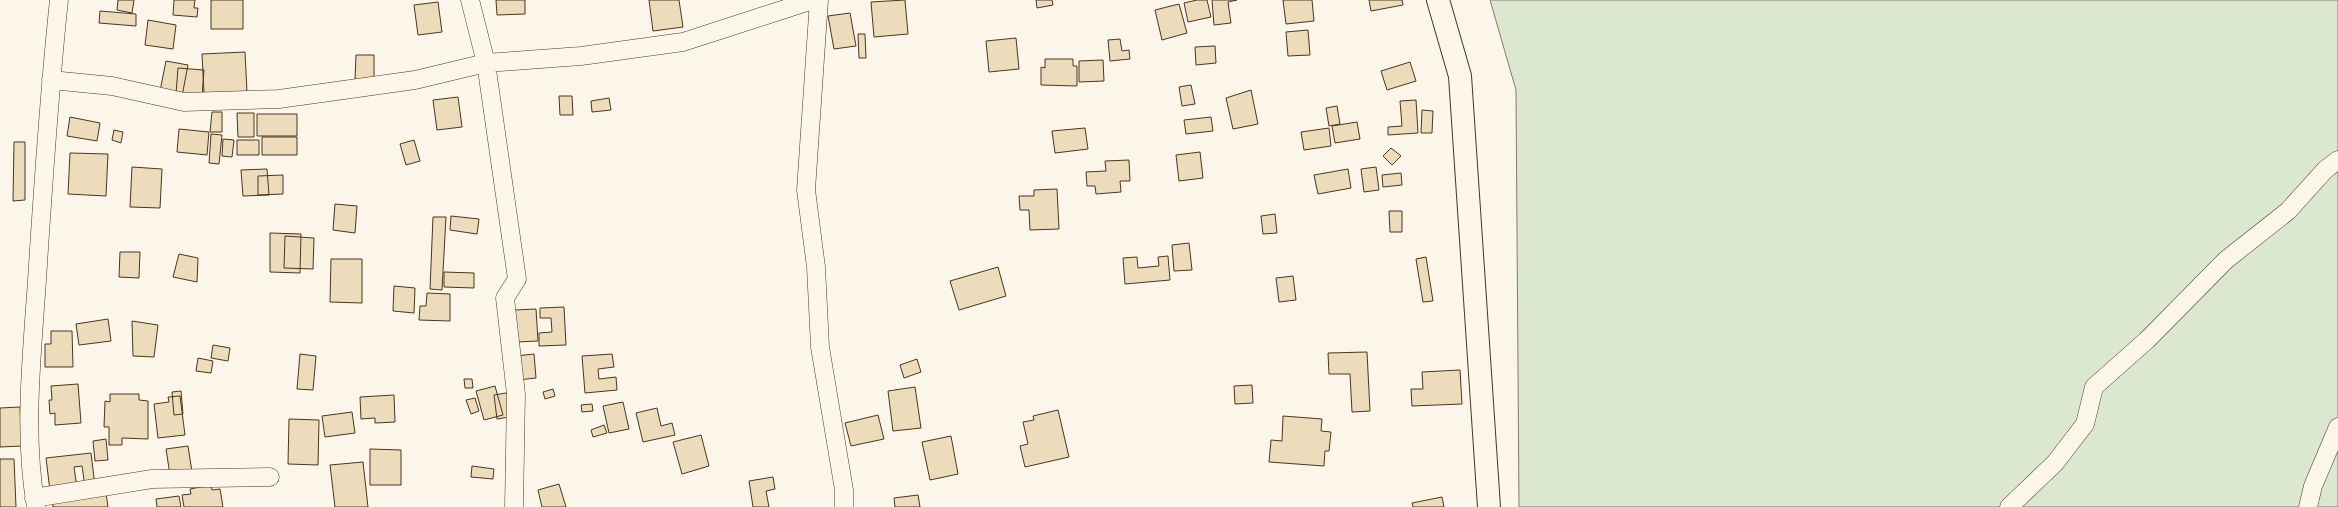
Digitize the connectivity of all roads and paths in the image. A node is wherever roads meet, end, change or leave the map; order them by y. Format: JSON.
{"nodes":[{"id":1,"x":59,"y":0,"type":"edge"},
{"id":2,"x":470,"y":0,"type":"edge"},
{"id":3,"x":813,"y":0,"type":"edge"},
{"id":4,"x":819,"y":0,"type":"edge"},
{"id":5,"x":1438,"y":0,"type":"edge"},
{"id":6,"x":486,"y":63,"type":"junction"},
{"id":7,"x":51,"y":80,"type":"junction"},
{"id":8,"x":2338,"y":160,"type":"edge"},
{"id":9,"x":2338,"y":427,"type":"edge"},
{"id":10,"x":270,"y":477,"type":"dead end"},
{"id":11,"x":35,"y":502,"type":"edge"},
{"id":12,"x":514,"y":507,"type":"edge"},
{"id":13,"x":844,"y":507,"type":"edge"},
{"id":14,"x":1489,"y":507,"type":"edge"},
{"id":15,"x":2009,"y":507,"type":"edge"},
{"id":16,"x":2308,"y":507,"type":"edge"}],
"edges":[{"from":1,"to":7,"type":"street"},
{"from":2,"to":6,"type":"street"},
{"from":3,"to":6,"type":"street"},
{"from":4,"to":13,"type":"street"},
{"from":5,"to":14,"type":"street"},
{"from":6,"to":7,"type":"street"},
{"from":6,"to":12,"type":"street"},
{"from":7,"to":11,"type":"street"},
{"from":8,"to":15,"type":"street"},
{"from":9,"to":16,"type":"street"},
{"from":10,"to":11,"type":"street"}]}
